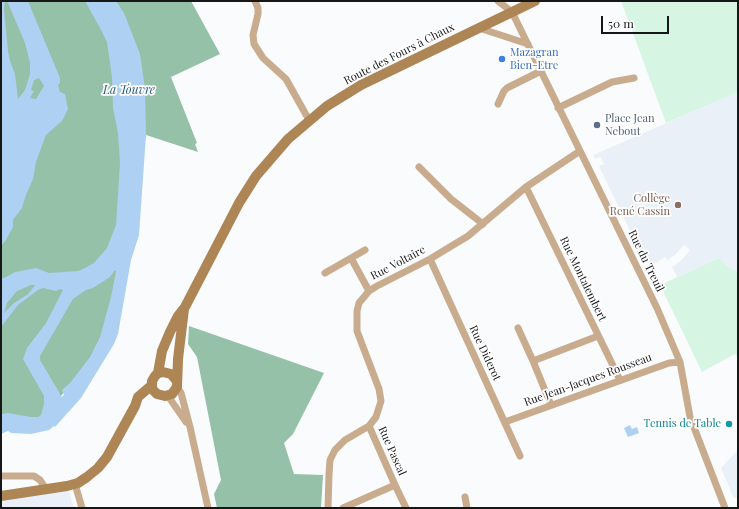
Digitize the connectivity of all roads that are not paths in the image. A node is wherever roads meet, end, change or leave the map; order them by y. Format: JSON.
{"nodes":[{"id":1,"x":255,"y":1,"type":"edge"},
{"id":2,"x":498,"y":1,"type":"edge"},
{"id":3,"x":535,"y":1,"type":"edge"},
{"id":4,"x":512,"y":12,"type":"junction"},
{"id":5,"x":479,"y":28,"type":"junction"},
{"id":6,"x":528,"y":44,"type":"junction"},
{"id":7,"x":541,"y":71,"type":"junction"},
{"id":8,"x":634,"y":78,"type":"dead end"},
{"id":9,"x":498,"y":104,"type":"dead end"},
{"id":10,"x":558,"y":108,"type":"junction"},
{"id":11,"x":309,"y":120,"type":"junction"},
{"id":12,"x":580,"y":151,"type":"junction"},
{"id":13,"x":419,"y":167,"type":"dead end"},
{"id":14,"x":526,"y":187,"type":"junction"},
{"id":15,"x":483,"y":224,"type":"junction"},
{"id":16,"x":365,"y":250,"type":"dead end"},
{"id":17,"x":351,"y":258,"type":"junction"},
{"id":18,"x":430,"y":259,"type":"junction"},
{"id":19,"x":325,"y":273,"type":"dead end"},
{"id":20,"x":369,"y":291,"type":"junction"},
{"id":21,"x":185,"y":307,"type":"junction"},
{"id":22,"x":518,"y":328,"type":"dead end"},
{"id":23,"x":598,"y":336,"type":"junction"},
{"id":24,"x":533,"y":361,"type":"junction"},
{"id":25,"x":680,"y":362,"type":"junction"},
{"id":26,"x":158,"y":373,"type":"junction"},
{"id":27,"x":620,"y":380,"type":"junction"},
{"id":28,"x":152,"y":384,"type":"junction"},
{"id":29,"x":177,"y":384,"type":"junction"},
{"id":30,"x":157,"y":394,"type":"junction"},
{"id":31,"x":168,"y":396,"type":"junction"},
{"id":32,"x":551,"y":405,"type":"junction"},
{"id":33,"x":135,"y":406,"type":"junction"},
{"id":34,"x":505,"y":422,"type":"junction"},
{"id":35,"x":369,"y":426,"type":"junction"},
{"id":36,"x":190,"y":427,"type":"junction"},
{"id":37,"x":520,"y":456,"type":"dead end"},
{"id":38,"x":1,"y":476,"type":"edge"},
{"id":39,"x":75,"y":484,"type":"junction"},
{"id":40,"x":395,"y":485,"type":"junction"},
{"id":41,"x":44,"y":490,"type":"junction"},
{"id":42,"x":1,"y":496,"type":"edge"},
{"id":43,"x":465,"y":497,"type":"dead end"},
{"id":44,"x":82,"y":508,"type":"edge"},
{"id":45,"x":208,"y":508,"type":"edge"},
{"id":46,"x":328,"y":508,"type":"edge"},
{"id":47,"x":342,"y":508,"type":"edge"},
{"id":48,"x":406,"y":508,"type":"edge"},
{"id":49,"x":467,"y":508,"type":"edge"},
{"id":50,"x":725,"y":508,"type":"edge"}],
"edges":[{"from":1,"to":11,"type":"street"},
{"from":2,"to":4,"type":"street"},
{"from":3,"to":4,"type":"street","name":"Route des Fours à Chaux"},
{"from":4,"to":5,"type":"street","name":"Route des Fours à Chaux"},
{"from":4,"to":6,"type":"street","name":"Rue du Treuil"},
{"from":5,"to":6,"type":"street"},
{"from":5,"to":11,"type":"street","name":"Route des Fours à Chaux"},
{"from":6,"to":7,"type":"street","name":"Rue du Treuil"},
{"from":7,"to":9,"type":"street"},
{"from":7,"to":10,"type":"street","name":"Rue du Treuil"},
{"from":8,"to":10,"type":"street"},
{"from":10,"to":12,"type":"street","name":"Rue du Treuil"},
{"from":11,"to":21,"type":"street","name":"Route des Fours à Chaux"},
{"from":12,"to":14,"type":"street","name":"Rue Voltaire"},
{"from":12,"to":25,"type":"street","name":"Rue du Treuil"},
{"from":13,"to":15,"type":"street"},
{"from":14,"to":15,"type":"street","name":"Rue Voltaire"},
{"from":14,"to":23,"type":"street","name":"Rue Montalembert"},
{"from":15,"to":18,"type":"street","name":"Rue Voltaire"},
{"from":16,"to":17,"type":"street"},
{"from":17,"to":19,"type":"street"},
{"from":17,"to":20,"type":"street"},
{"from":18,"to":20,"type":"street","name":"Rue Voltaire"},
{"from":18,"to":34,"type":"street","name":"Rue Diderot"},
{"from":20,"to":35,"type":"street","name":"Rue Voltaire"},
{"from":21,"to":26,"type":"street","name":"Route des Fours à Chaux"},
{"from":21,"to":29,"type":"street","name":"Route des Fours à Chaux"},
{"from":22,"to":24,"type":"street"},
{"from":23,"to":24,"type":"street"},
{"from":23,"to":27,"type":"street","name":"Rue Montalembert"},
{"from":24,"to":32,"type":"street"},
{"from":25,"to":27,"type":"street","name":"Rue Jean-Jacques Rousseau"},
{"from":25,"to":50,"type":"street","name":"Rue du Treuil"},
{"from":26,"to":28,"type":"street","name":"Route des Fours à Chaux"},
{"from":26,"to":29,"type":"street"},
{"from":27,"to":32,"type":"street","name":"Rue Jean-Jacques Rousseau"},
{"from":28,"to":30,"type":"street"},
{"from":28,"to":33,"type":"street","name":"Route des Fours à Chaux"},
{"from":29,"to":31,"type":"street"},
{"from":29,"to":36,"type":"street"},
{"from":30,"to":31,"type":"street"},
{"from":30,"to":33,"type":"street"},
{"from":31,"to":36,"type":"street"},
{"from":32,"to":34,"type":"street","name":"Rue Jean-Jacques Rousseau"},
{"from":33,"to":39,"type":"street","name":"Route des Fours à Chaux"},
{"from":34,"to":37,"type":"street","name":"Rue Diderot"},
{"from":35,"to":40,"type":"street","name":"Rue Pascal"},
{"from":35,"to":46,"type":"street"},
{"from":36,"to":45,"type":"street"},
{"from":38,"to":41,"type":"street"},
{"from":39,"to":41,"type":"street","name":"Route des Fours à Chaux"},
{"from":39,"to":44,"type":"street"},
{"from":40,"to":47,"type":"street","name":"Rue Pascal"},
{"from":40,"to":48,"type":"street","name":"Rue Pascal"},
{"from":41,"to":42,"type":"street","name":"Route des Fours à Chaux"},
{"from":43,"to":49,"type":"street"}]}
